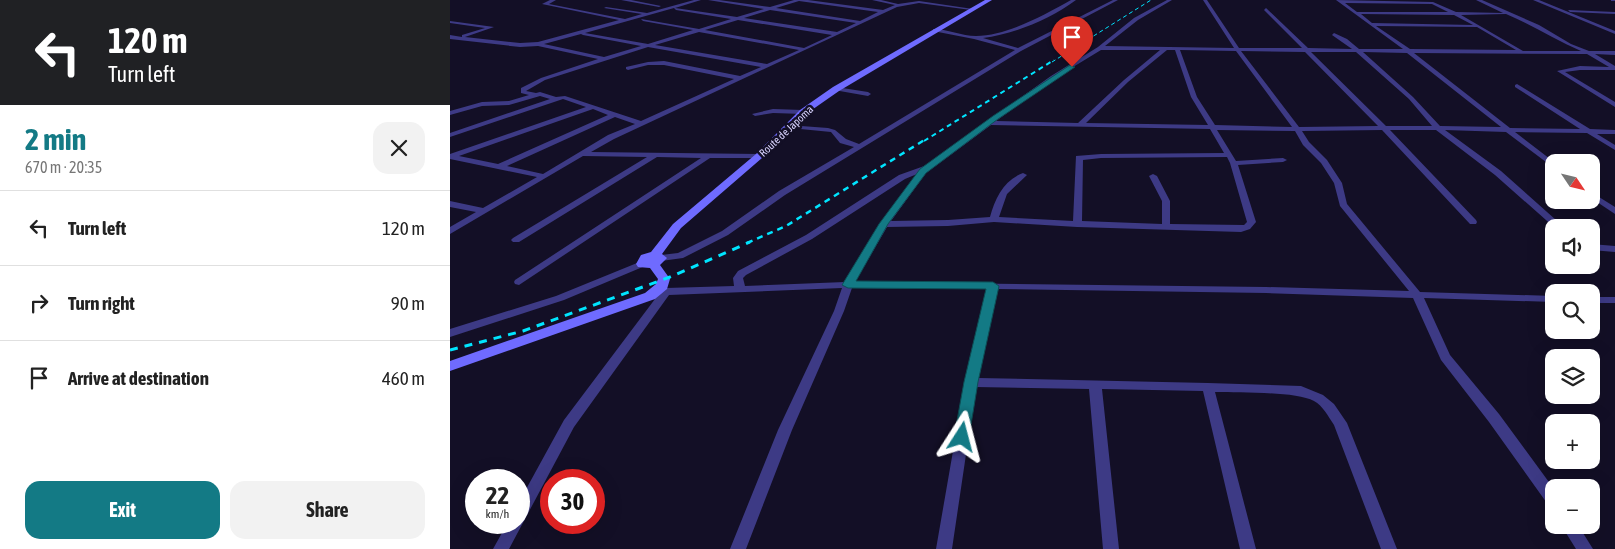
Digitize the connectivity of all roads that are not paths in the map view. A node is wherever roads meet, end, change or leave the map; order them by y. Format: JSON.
{"nodes":[{"id":1,"x":554,"y":0,"type":"edge"},
{"id":2,"x":623,"y":0,"type":"edge"},
{"id":3,"x":699,"y":0,"type":"edge"},
{"id":4,"x":710,"y":0,"type":"edge"},
{"id":5,"x":798,"y":0,"type":"edge"},
{"id":6,"x":875,"y":0,"type":"edge"},
{"id":7,"x":989,"y":0,"type":"edge"},
{"id":8,"x":1074,"y":0,"type":"edge"},
{"id":9,"x":1116,"y":0,"type":"edge"},
{"id":10,"x":1170,"y":0,"type":"edge"},
{"id":11,"x":1205,"y":0,"type":"edge"},
{"id":12,"x":1478,"y":0,"type":"edge"},
{"id":13,"x":1535,"y":0,"type":"edge"},
{"id":14,"x":921,"y":1,"type":"edge"},
{"id":15,"x":1339,"y":1,"type":"edge"},
{"id":16,"x":902,"y":5,"type":"junction"},
{"id":17,"x":659,"y":6,"type":"dead end"},
{"id":18,"x":606,"y":8,"type":"dead end"},
{"id":19,"x":672,"y":8,"type":"junction"},
{"id":20,"x":770,"y":9,"type":"junction"},
{"id":21,"x":971,"y":9,"type":"junction"},
{"id":22,"x":1266,"y":9,"type":"dead end"},
{"id":23,"x":883,"y":11,"type":"junction"},
{"id":24,"x":1561,"y":11,"type":"junction"},
{"id":25,"x":1594,"y":12,"type":"junction"},
{"id":26,"x":1357,"y":13,"type":"junction"},
{"id":27,"x":1615,"y":13,"type":"edge"},
{"id":28,"x":650,"y":14,"type":"junction"},
{"id":29,"x":1453,"y":14,"type":"junction"},
{"id":30,"x":1509,"y":14,"type":"junction"},
{"id":31,"x":739,"y":18,"type":"junction"},
{"id":32,"x":1608,"y":18,"type":"dead end"},
{"id":33,"x":628,"y":20,"type":"junction"},
{"id":34,"x":643,"y":20,"type":"dead end"},
{"id":35,"x":450,"y":22,"type":"edge"},
{"id":36,"x":860,"y":22,"type":"junction"},
{"id":37,"x":1372,"y":24,"type":"junction"},
{"id":38,"x":1479,"y":26,"type":"junction"},
{"id":39,"x":935,"y":30,"type":"junction"},
{"id":40,"x":698,"y":31,"type":"junction"},
{"id":41,"x":577,"y":33,"type":"junction"},
{"id":42,"x":1615,"y":33,"type":"edge"},
{"id":43,"x":838,"y":34,"type":"junction"},
{"id":44,"x":1334,"y":34,"type":"dead end"},
{"id":45,"x":450,"y":37,"type":"edge"},
{"id":46,"x":457,"y":38,"type":"junction"},
{"id":47,"x":975,"y":38,"type":"junction"},
{"id":48,"x":538,"y":44,"type":"junction"},
{"id":49,"x":649,"y":45,"type":"junction"},
{"id":50,"x":1100,"y":48,"type":"junction"},
{"id":51,"x":1166,"y":48,"type":"junction"},
{"id":52,"x":1177,"y":48,"type":"junction"},
{"id":53,"x":1237,"y":49,"type":"junction"},
{"id":54,"x":803,"y":50,"type":"junction"},
{"id":55,"x":1019,"y":50,"type":"junction"},
{"id":56,"x":1306,"y":50,"type":"junction"},
{"id":57,"x":1355,"y":50,"type":"junction"},
{"id":58,"x":1410,"y":52,"type":"junction"},
{"id":59,"x":1523,"y":52,"type":"junction"},
{"id":60,"x":1585,"y":52,"type":"junction"},
{"id":61,"x":1615,"y":53,"type":"edge"},
{"id":62,"x":604,"y":59,"type":"junction"},
{"id":63,"x":767,"y":66,"type":"junction"},
{"id":64,"x":628,"y":68,"type":"dead end"},
{"id":65,"x":1615,"y":68,"type":"edge"},
{"id":66,"x":739,"y":78,"type":"junction"},
{"id":67,"x":1517,"y":86,"type":"dead end"},
{"id":68,"x":836,"y":89,"type":"junction"},
{"id":69,"x":868,"y":94,"type":"dead end"},
{"id":70,"x":535,"y":95,"type":"junction"},
{"id":71,"x":556,"y":99,"type":"junction"},
{"id":72,"x":1615,"y":105,"type":"edge"},
{"id":73,"x":593,"y":107,"type":"junction"},
{"id":74,"x":803,"y":112,"type":"junction"},
{"id":75,"x":450,"y":113,"type":"edge"},
{"id":76,"x":615,"y":114,"type":"junction"},
{"id":77,"x":755,"y":114,"type":"dead end"},
{"id":78,"x":640,"y":123,"type":"junction"},
{"id":79,"x":988,"y":123,"type":"junction"},
{"id":80,"x":1081,"y":124,"type":"junction"},
{"id":81,"x":790,"y":126,"type":"junction"},
{"id":82,"x":1211,"y":127,"type":"junction"},
{"id":83,"x":1384,"y":128,"type":"junction"},
{"id":84,"x":1438,"y":128,"type":"junction"},
{"id":85,"x":1297,"y":129,"type":"junction"},
{"id":86,"x":1505,"y":129,"type":"junction"},
{"id":87,"x":1588,"y":131,"type":"junction"},
{"id":88,"x":1615,"y":132,"type":"edge"},
{"id":89,"x":450,"y":135,"type":"edge"},
{"id":90,"x":859,"y":146,"type":"junction"},
{"id":91,"x":1615,"y":148,"type":"edge"},
{"id":92,"x":581,"y":154,"type":"junction"},
{"id":93,"x":654,"y":156,"type":"junction"},
{"id":94,"x":759,"y":156,"type":"junction"},
{"id":95,"x":450,"y":157,"type":"edge"},
{"id":96,"x":707,"y":157,"type":"junction"},
{"id":97,"x":1231,"y":159,"type":"junction"},
{"id":98,"x":1545,"y":159,"type":"edge"},
{"id":99,"x":1283,"y":160,"type":"dead end"},
{"id":100,"x":501,"y":166,"type":"junction"},
{"id":101,"x":928,"y":167,"type":"junction"},
{"id":102,"x":1023,"y":175,"type":"dead end"},
{"id":103,"x":543,"y":176,"type":"junction"},
{"id":104,"x":1153,"y":176,"type":"dead end"},
{"id":105,"x":1600,"y":200,"type":"edge"},
{"id":106,"x":450,"y":204,"type":"edge"},
{"id":107,"x":484,"y":211,"type":"junction"},
{"id":108,"x":1615,"y":211,"type":"edge"},
{"id":109,"x":994,"y":219,"type":"junction"},
{"id":110,"x":1551,"y":219,"type":"edge"},
{"id":111,"x":1473,"y":222,"type":"dead end"},
{"id":112,"x":884,"y":224,"type":"junction"},
{"id":113,"x":1077,"y":224,"type":"junction"},
{"id":114,"x":1166,"y":226,"type":"junction"},
{"id":115,"x":450,"y":231,"type":"edge"},
{"id":116,"x":516,"y":240,"type":"dead end"},
{"id":117,"x":1600,"y":248,"type":"edge"},
{"id":118,"x":1615,"y":249,"type":"edge"},
{"id":119,"x":653,"y":260,"type":"junction"},
{"id":120,"x":519,"y":282,"type":"dead end"},
{"id":121,"x":848,"y":285,"type":"junction"},
{"id":122,"x":993,"y":286,"type":"junction"},
{"id":123,"x":740,"y":289,"type":"junction"},
{"id":124,"x":662,"y":292,"type":"junction"},
{"id":125,"x":1417,"y":295,"type":"junction"},
{"id":126,"x":1545,"y":299,"type":"edge"},
{"id":127,"x":1600,"y":300,"type":"edge"},
{"id":128,"x":1615,"y":300,"type":"edge"},
{"id":129,"x":450,"y":333,"type":"edge"},
{"id":130,"x":450,"y":366,"type":"edge"},
{"id":131,"x":971,"y":382,"type":"junction"},
{"id":132,"x":1095,"y":384,"type":"junction"},
{"id":133,"x":1208,"y":387,"type":"junction"},
{"id":134,"x":1545,"y":489,"type":"edge"},
{"id":135,"x":530,"y":496,"type":"edge"},
{"id":136,"x":509,"y":534,"type":"edge"},
{"id":137,"x":1575,"y":534,"type":"edge"},
{"id":138,"x":501,"y":549,"type":"edge"},
{"id":139,"x":738,"y":549,"type":"edge"},
{"id":140,"x":944,"y":549,"type":"edge"},
{"id":141,"x":1111,"y":549,"type":"edge"},
{"id":142,"x":1248,"y":549,"type":"edge"},
{"id":143,"x":1388,"y":549,"type":"edge"},
{"id":144,"x":1585,"y":549,"type":"edge"}],
"edges":[{"from":1,"to":33,"type":"street"},
{"from":2,"to":17,"type":"street"},
{"from":3,"to":19,"type":"street"},
{"from":4,"to":20,"type":"street"},
{"from":5,"to":20,"type":"street"},
{"from":5,"to":23,"type":"street"},
{"from":6,"to":16,"type":"street"},
{"from":7,"to":21,"type":"street","name":"Route de Japoma"},
{"from":8,"to":47,"type":"street"},
{"from":9,"to":55,"type":"street"},
{"from":10,"to":50,"type":"street"},
{"from":11,"to":53,"type":"street"},
{"from":12,"to":30,"type":"street"},
{"from":13,"to":24,"type":"street"},
{"from":14,"to":16,"type":"street"},
{"from":14,"to":21,"type":"street"},
{"from":15,"to":26,"type":"street"},
{"from":15,"to":29,"type":"street"},
{"from":16,"to":23,"type":"street"},
{"from":18,"to":28,"type":"street"},
{"from":19,"to":28,"type":"street"},
{"from":19,"to":31,"type":"street"},
{"from":20,"to":31,"type":"street"},
{"from":20,"to":36,"type":"street"},
{"from":21,"to":39,"type":"street","name":"Route de Japoma"},
{"from":22,"to":56,"type":"street"},
{"from":23,"to":36,"type":"street"},
{"from":24,"to":25,"type":"street"},
{"from":24,"to":42,"type":"street"},
{"from":25,"to":27,"type":"street"},
{"from":25,"to":32,"type":"street"},
{"from":26,"to":29,"type":"street"},
{"from":26,"to":37,"type":"street"},
{"from":28,"to":33,"type":"street"},
{"from":29,"to":30,"type":"street"},
{"from":29,"to":38,"type":"street"},
{"from":30,"to":60,"type":"street"},
{"from":31,"to":40,"type":"street"},
{"from":31,"to":43,"type":"street"},
{"from":33,"to":41,"type":"street"},
{"from":34,"to":40,"type":"street"},
{"from":35,"to":46,"type":"street"},
{"from":36,"to":43,"type":"street"},
{"from":37,"to":38,"type":"street"},
{"from":37,"to":58,"type":"street"},
{"from":38,"to":59,"type":"street"},
{"from":39,"to":47,"type":"street"},
{"from":39,"to":68,"type":"street","name":"Route de Japoma"},
{"from":40,"to":49,"type":"street"},
{"from":40,"to":54,"type":"street"},
{"from":41,"to":48,"type":"street"},
{"from":41,"to":49,"type":"street"},
{"from":43,"to":54,"type":"street"},
{"from":44,"to":57,"type":"street"},
{"from":45,"to":46,"type":"street"},
{"from":46,"to":48,"type":"street"},
{"from":47,"to":55,"type":"street"},
{"from":48,"to":62,"type":"street"},
{"from":49,"to":62,"type":"street"},
{"from":49,"to":63,"type":"street"},
{"from":50,"to":51,"type":"street"},
{"from":50,"to":79,"type":"street"},
{"from":51,"to":52,"type":"street"},
{"from":51,"to":80,"type":"street"},
{"from":52,"to":53,"type":"street"},
{"from":52,"to":82,"type":"street"},
{"from":53,"to":56,"type":"street"},
{"from":53,"to":85,"type":"street"},
{"from":54,"to":63,"type":"street"},
{"from":55,"to":90,"type":"street"},
{"from":56,"to":57,"type":"street"},
{"from":56,"to":83,"type":"street"},
{"from":57,"to":58,"type":"street"},
{"from":57,"to":84,"type":"street"},
{"from":58,"to":59,"type":"street"},
{"from":58,"to":86,"type":"street"},
{"from":59,"to":60,"type":"street"},
{"from":60,"to":61,"type":"street"},
{"from":60,"to":65,"type":"street"},
{"from":62,"to":70,"type":"street"},
{"from":63,"to":66,"type":"street"},
{"from":64,"to":66,"type":"street"},
{"from":65,"to":72,"type":"street"},
{"from":66,"to":78,"type":"street"},
{"from":67,"to":87,"type":"street"},
{"from":68,"to":69,"type":"street"},
{"from":68,"to":74,"type":"street","name":"Route de Japoma"},
{"from":70,"to":71,"type":"street"},
{"from":70,"to":75,"type":"street"},
{"from":71,"to":73,"type":"street"},
{"from":71,"to":89,"type":"street"},
{"from":73,"to":76,"type":"street"},
{"from":73,"to":95,"type":"street"},
{"from":74,"to":77,"type":"street"},
{"from":74,"to":81,"type":"street","name":"Route de Japoma"},
{"from":76,"to":78,"type":"street"},
{"from":76,"to":100,"type":"street"},
{"from":78,"to":92,"type":"street"},
{"from":79,"to":80,"type":"street"},
{"from":79,"to":101,"type":"street"},
{"from":80,"to":82,"type":"street"},
{"from":81,"to":90,"type":"street"},
{"from":81,"to":94,"type":"street","name":"Route de Japoma"},
{"from":82,"to":85,"type":"street"},
{"from":82,"to":97,"type":"street"},
{"from":83,"to":84,"type":"street"},
{"from":83,"to":85,"type":"street"},
{"from":83,"to":111,"type":"street"},
{"from":84,"to":86,"type":"street"},
{"from":84,"to":110,"type":"street"},
{"from":85,"to":125,"type":"street"},
{"from":86,"to":87,"type":"street"},
{"from":86,"to":98,"type":"street"},
{"from":87,"to":88,"type":"street"},
{"from":87,"to":91,"type":"street"},
{"from":90,"to":119,"type":"street"},
{"from":92,"to":93,"type":"street"},
{"from":92,"to":103,"type":"street"},
{"from":93,"to":96,"type":"street"},
{"from":93,"to":116,"type":"street"},
{"from":94,"to":96,"type":"street"},
{"from":94,"to":119,"type":"street","name":"Route de Japoma"},
{"from":95,"to":100,"type":"street"},
{"from":96,"to":120,"type":"street"},
{"from":97,"to":99,"type":"street"},
{"from":97,"to":113,"type":"street"},
{"from":97,"to":114,"type":"street"},
{"from":100,"to":103,"type":"street"},
{"from":101,"to":112,"type":"street"},
{"from":101,"to":123,"type":"street"},
{"from":102,"to":109,"type":"street"},
{"from":103,"to":107,"type":"street"},
{"from":104,"to":114,"type":"street"},
{"from":105,"to":108,"type":"street"},
{"from":106,"to":107,"type":"street"},
{"from":107,"to":115,"type":"street"},
{"from":109,"to":112,"type":"street"},
{"from":109,"to":113,"type":"street"},
{"from":112,"to":121,"type":"street"},
{"from":113,"to":114,"type":"street"},
{"from":117,"to":118,"type":"street"},
{"from":119,"to":124,"type":"street"},
{"from":119,"to":129,"type":"street"},
{"from":121,"to":122,"type":"street"},
{"from":121,"to":123,"type":"street"},
{"from":121,"to":139,"type":"street"},
{"from":122,"to":125,"type":"street"},
{"from":122,"to":131,"type":"street"},
{"from":123,"to":124,"type":"street"},
{"from":124,"to":130,"type":"street"},
{"from":124,"to":135,"type":"street"},
{"from":125,"to":126,"type":"street"},
{"from":125,"to":134,"type":"street"},
{"from":127,"to":128,"type":"street"},
{"from":131,"to":132,"type":"street"},
{"from":131,"to":140,"type":"street"},
{"from":132,"to":133,"type":"street"},
{"from":132,"to":141,"type":"street"},
{"from":133,"to":142,"type":"street"},
{"from":133,"to":143,"type":"street"},
{"from":136,"to":138,"type":"street"},
{"from":137,"to":144,"type":"street"}]}
